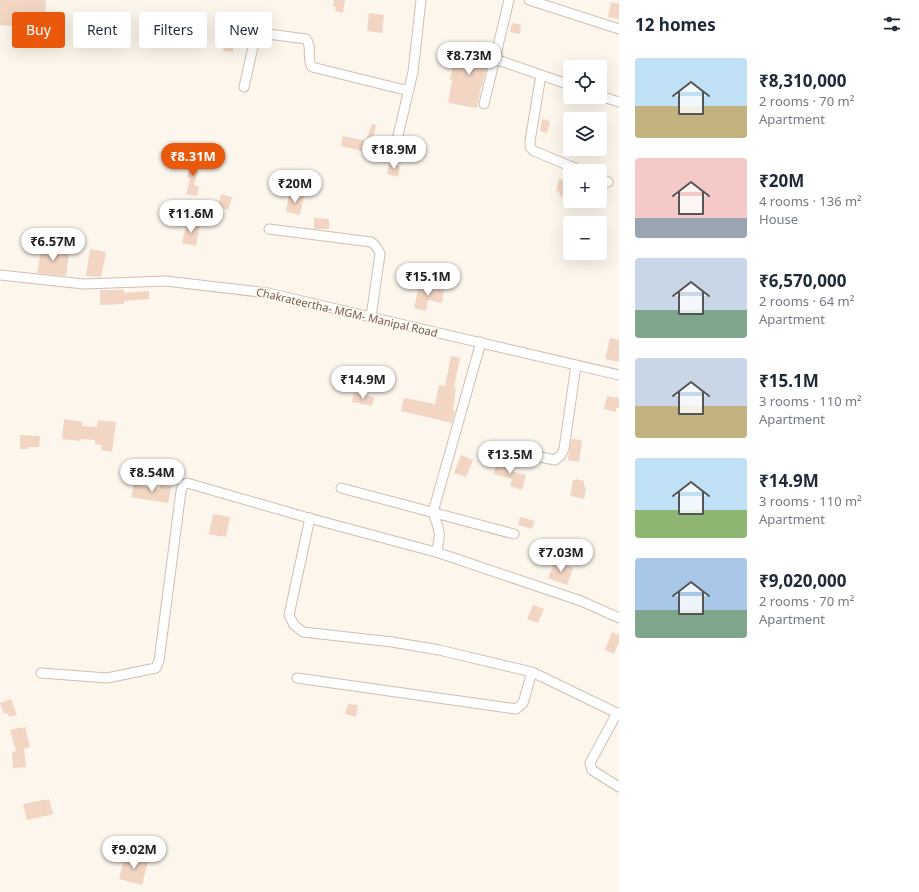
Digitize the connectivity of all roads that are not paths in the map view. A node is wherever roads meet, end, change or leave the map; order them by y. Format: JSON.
{"nodes":[{"id":1,"x":421,"y":0,"type":"edge"},
{"id":2,"x":509,"y":0,"type":"edge"},
{"id":3,"x":529,"y":0,"type":"edge"},
{"id":4,"x":619,"y":29,"type":"edge"},
{"id":5,"x":495,"y":59,"type":"junction"},
{"id":6,"x":541,"y":75,"type":"junction"},
{"id":7,"x":563,"y":83,"type":"edge"},
{"id":8,"x":244,"y":87,"type":"dead end"},
{"id":9,"x":409,"y":91,"type":"junction"},
{"id":10,"x":607,"y":98,"type":"edge"},
{"id":11,"x":619,"y":102,"type":"edge"},
{"id":12,"x":484,"y":104,"type":"dead end"},
{"id":13,"x":393,"y":158,"type":"dead end"},
{"id":14,"x":564,"y":164,"type":"edge"},
{"id":15,"x":269,"y":229,"type":"dead end"},
{"id":16,"x":0,"y":275,"type":"edge"},
{"id":17,"x":371,"y":317,"type":"junction"},
{"id":18,"x":481,"y":342,"type":"junction"},
{"id":19,"x":576,"y":365,"type":"junction"},
{"id":20,"x":619,"y":375,"type":"edge"},
{"id":21,"x":492,"y":447,"type":"dead end"},
{"id":22,"x":341,"y":488,"type":"dead end"},
{"id":23,"x":432,"y":512,"type":"junction"},
{"id":24,"x":310,"y":518,"type":"junction"},
{"id":25,"x":514,"y":534,"type":"dead end"},
{"id":26,"x":436,"y":552,"type":"junction"},
{"id":27,"x":619,"y":618,"type":"edge"},
{"id":28,"x":532,"y":672,"type":"junction"},
{"id":29,"x":41,"y":673,"type":"dead end"},
{"id":30,"x":297,"y":678,"type":"dead end"},
{"id":31,"x":618,"y":714,"type":"edge"},
{"id":32,"x":619,"y":787,"type":"edge"}],
"edges":[{"from":1,"to":9,"type":"street"},
{"from":2,"to":5,"type":"street"},
{"from":3,"to":4,"type":"street"},
{"from":5,"to":6,"type":"street"},
{"from":5,"to":12,"type":"street"},
{"from":6,"to":7,"type":"street"},
{"from":6,"to":14,"type":"street"},
{"from":8,"to":9,"type":"street"},
{"from":9,"to":13,"type":"street"},
{"from":10,"to":11,"type":"street"},
{"from":15,"to":17,"type":"street"},
{"from":16,"to":17,"type":"street","name":"Chakrateertha- MGM- Manipal Road"},
{"from":17,"to":18,"type":"street","name":"Chakrateertha- MGM- Manipal Road"},
{"from":18,"to":19,"type":"street","name":"Chakrateertha- MGM- Manipal Road"},
{"from":18,"to":23,"type":"street"},
{"from":19,"to":20,"type":"street","name":"Chakrateertha- MGM- Manipal Road"},
{"from":19,"to":21,"type":"street"},
{"from":22,"to":23,"type":"street"},
{"from":23,"to":25,"type":"street"},
{"from":23,"to":26,"type":"street"},
{"from":24,"to":26,"type":"street"},
{"from":24,"to":28,"type":"street"},
{"from":24,"to":29,"type":"street"},
{"from":26,"to":27,"type":"street"},
{"from":28,"to":30,"type":"street"},
{"from":28,"to":31,"type":"street"},
{"from":31,"to":32,"type":"street"}]}
